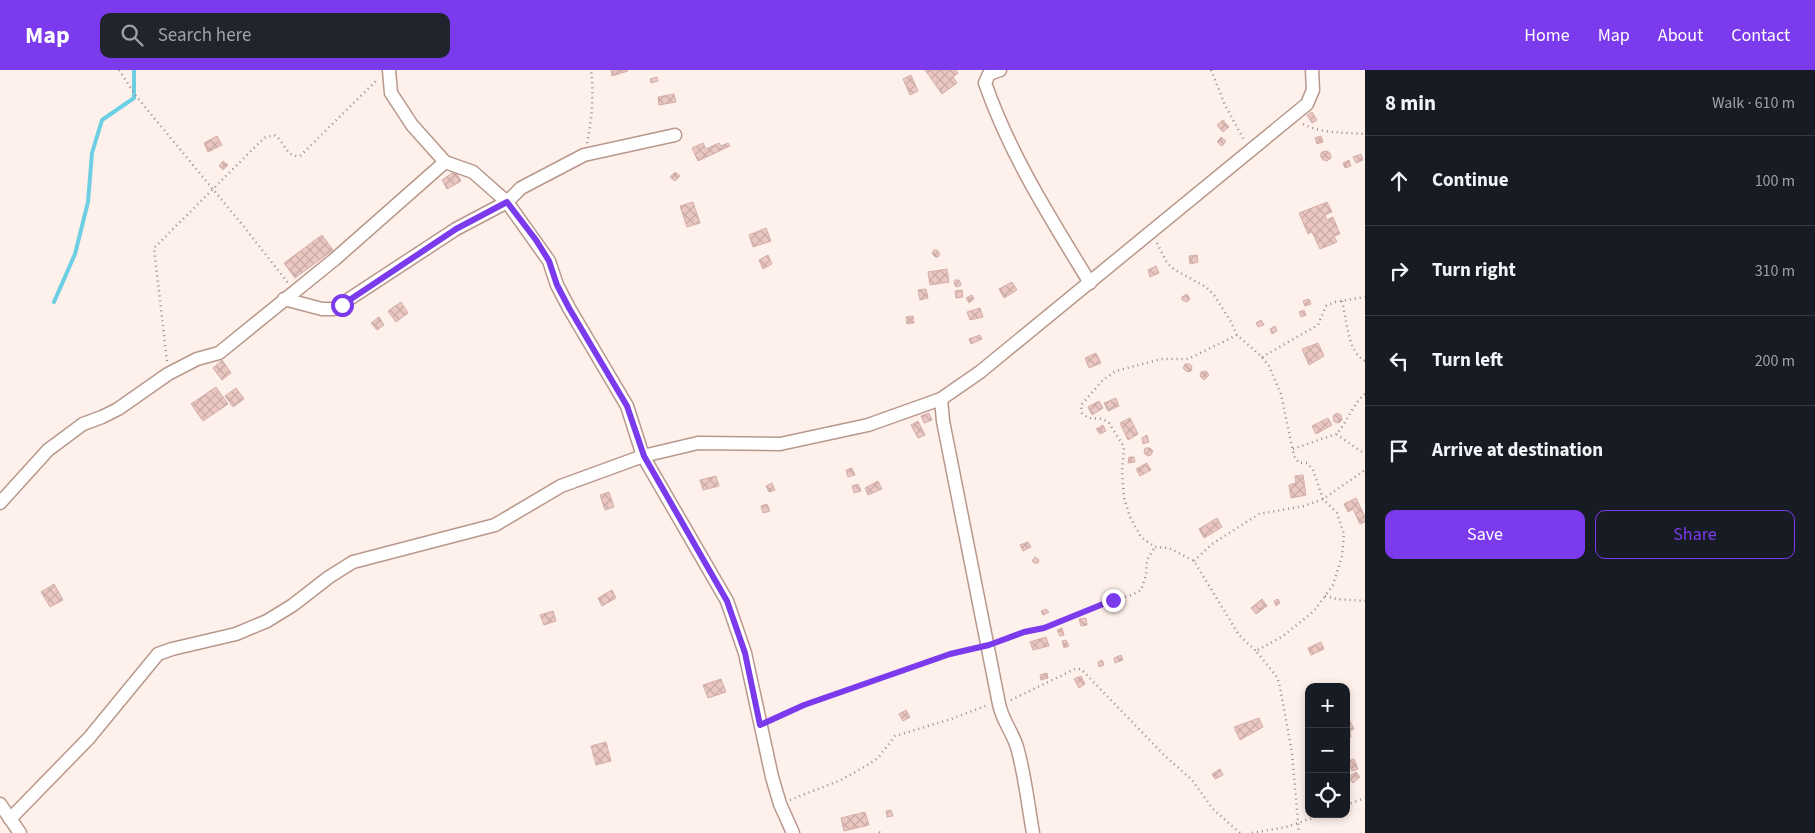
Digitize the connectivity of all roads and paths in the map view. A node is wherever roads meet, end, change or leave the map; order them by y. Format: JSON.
{"nodes":[{"id":1,"x":119,"y":70,"type":"edge"},
{"id":2,"x":591,"y":70,"type":"edge"},
{"id":3,"x":1000,"y":70,"type":"edge"},
{"id":4,"x":1211,"y":70,"type":"edge"},
{"id":5,"x":1312,"y":70,"type":"edge"},
{"id":6,"x":388,"y":71,"type":"edge"},
{"id":7,"x":1290,"y":118,"type":"junction"},
{"id":8,"x":1365,"y":134,"type":"edge"},
{"id":9,"x":675,"y":135,"type":"dead end"},
{"id":10,"x":1250,"y":150,"type":"junction"},
{"id":11,"x":584,"y":155,"type":"junction"},
{"id":12,"x":445,"y":162,"type":"junction"},
{"id":13,"x":212,"y":189,"type":"junction"},
{"id":14,"x":507,"y":202,"type":"junction"},
{"id":15,"x":1149,"y":232,"type":"junction"},
{"id":16,"x":1090,"y":283,"type":"junction"},
{"id":17,"x":289,"y":295,"type":"junction"},
{"id":18,"x":1365,"y":297,"type":"edge"},
{"id":19,"x":1342,"y":301,"type":"junction"},
{"id":20,"x":1237,"y":335,"type":"junction"},
{"id":21,"x":1262,"y":357,"type":"junction"},
{"id":22,"x":1365,"y":361,"type":"edge"},
{"id":23,"x":168,"y":374,"type":"junction"},
{"id":24,"x":1365,"y":394,"type":"edge"},
{"id":25,"x":940,"y":399,"type":"junction"},
{"id":26,"x":1336,"y":434,"type":"junction"},
{"id":27,"x":1293,"y":449,"type":"junction"},
{"id":28,"x":1365,"y":454,"type":"edge"},
{"id":29,"x":644,"y":456,"type":"junction"},
{"id":30,"x":1365,"y":470,"type":"edge"},
{"id":31,"x":1323,"y":499,"type":"junction"},
{"id":32,"x":0,"y":503,"type":"edge"},
{"id":33,"x":1155,"y":547,"type":"junction"},
{"id":34,"x":1194,"y":561,"type":"junction"},
{"id":35,"x":1325,"y":596,"type":"junction"},
{"id":36,"x":1365,"y":601,"type":"edge"},
{"id":37,"x":989,"y":645,"type":"junction"},
{"id":38,"x":1256,"y":651,"type":"junction"},
{"id":39,"x":760,"y":725,"type":"junction"},
{"id":40,"x":1365,"y":798,"type":"edge"},
{"id":41,"x":0,"y":804,"type":"edge"},
{"id":42,"x":1350,"y":804,"type":"edge"},
{"id":43,"x":1312,"y":818,"type":"edge"},
{"id":44,"x":10,"y":819,"type":"junction"},
{"id":45,"x":1300,"y":822,"type":"junction"},
{"id":46,"x":20,"y":833,"type":"edge"},
{"id":47,"x":793,"y":833,"type":"edge"},
{"id":48,"x":1033,"y":833,"type":"edge"},
{"id":49,"x":1252,"y":833,"type":"edge"},
{"id":50,"x":1299,"y":833,"type":"edge"}],
"edges":[{"from":1,"to":13,"type":"path"},
{"from":2,"to":11,"type":"path"},
{"from":3,"to":16,"type":"street"},
{"from":4,"to":10,"type":"path"},
{"from":5,"to":7,"type":"street"},
{"from":6,"to":12,"type":"street"},
{"from":6,"to":13,"type":"path"},
{"from":7,"to":8,"type":"path"},
{"from":7,"to":10,"type":"street"},
{"from":9,"to":11,"type":"street"},
{"from":10,"to":15,"type":"street"},
{"from":11,"to":14,"type":"street"},
{"from":12,"to":14,"type":"street"},
{"from":12,"to":17,"type":"street"},
{"from":13,"to":17,"type":"path"},
{"from":13,"to":23,"type":"path"},
{"from":14,"to":17,"type":"street"},
{"from":14,"to":29,"type":"street"},
{"from":15,"to":16,"type":"street"},
{"from":15,"to":20,"type":"path"},
{"from":16,"to":25,"type":"street"},
{"from":17,"to":23,"type":"street"},
{"from":18,"to":19,"type":"path"},
{"from":19,"to":21,"type":"path"},
{"from":19,"to":22,"type":"path"},
{"from":20,"to":21,"type":"path"},
{"from":20,"to":33,"type":"path"},
{"from":21,"to":27,"type":"path"},
{"from":23,"to":32,"type":"street"},
{"from":24,"to":26,"type":"path"},
{"from":25,"to":29,"type":"street"},
{"from":25,"to":37,"type":"street"},
{"from":26,"to":27,"type":"path"},
{"from":26,"to":28,"type":"path"},
{"from":27,"to":31,"type":"path"},
{"from":29,"to":39,"type":"street"},
{"from":29,"to":44,"type":"street"},
{"from":30,"to":31,"type":"path"},
{"from":31,"to":34,"type":"path"},
{"from":31,"to":35,"type":"path"},
{"from":33,"to":34,"type":"path"},
{"from":33,"to":37,"type":"path"},
{"from":34,"to":38,"type":"path"},
{"from":35,"to":36,"type":"path"},
{"from":35,"to":38,"type":"path"},
{"from":37,"to":39,"type":"path"},
{"from":37,"to":48,"type":"street"},
{"from":38,"to":45,"type":"path"},
{"from":39,"to":47,"type":"street"},
{"from":40,"to":42,"type":"path"},
{"from":41,"to":44,"type":"street"},
{"from":43,"to":45,"type":"path"},
{"from":44,"to":46,"type":"street"},
{"from":45,"to":49,"type":"path"},
{"from":45,"to":50,"type":"path"}]}
